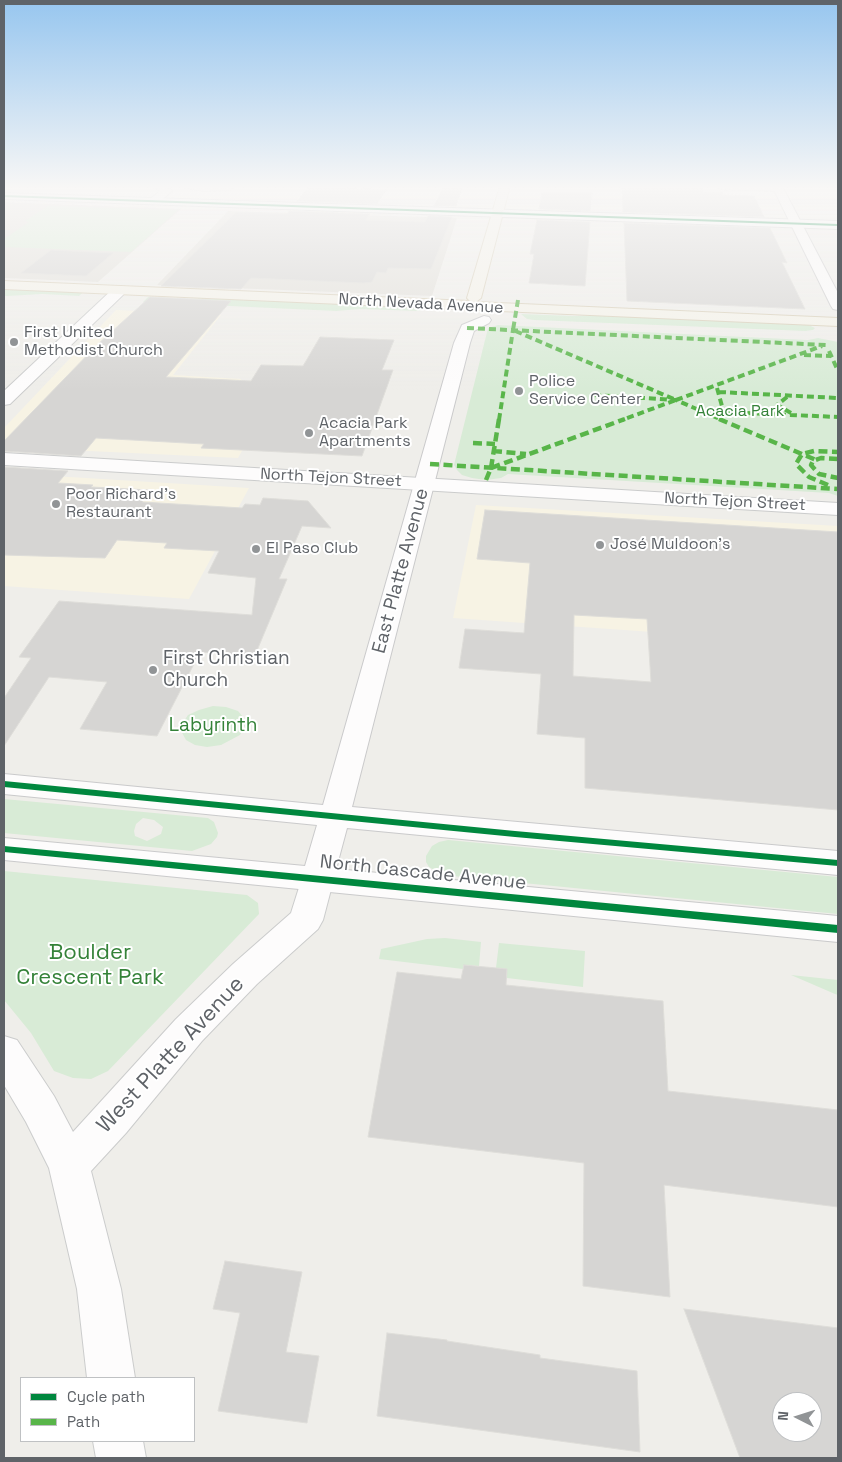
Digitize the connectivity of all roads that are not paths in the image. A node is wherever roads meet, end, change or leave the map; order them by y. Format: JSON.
{"nodes":[{"id":1,"x":490,"y":254,"type":"edge"},
{"id":2,"x":812,"y":254,"type":"edge"},
{"id":3,"x":4,"y":285,"type":"edge"},
{"id":4,"x":123,"y":298,"type":"junction"},
{"id":5,"x":83,"y":303,"type":"dead end"},
{"id":6,"x":106,"y":304,"type":"junction"},
{"id":7,"x":838,"y":306,"type":"edge"},
{"id":8,"x":173,"y":307,"type":"dead end"},
{"id":9,"x":481,"y":308,"type":"junction"},
{"id":10,"x":454,"y":312,"type":"junction"},
{"id":11,"x":838,"y":322,"type":"edge"},
{"id":12,"x":467,"y":328,"type":"junction"},
{"id":13,"x":838,"y":336,"type":"edge"},
{"id":14,"x":4,"y":400,"type":"edge"},
{"id":15,"x":4,"y":458,"type":"edge"},
{"id":16,"x":424,"y":484,"type":"junction"},
{"id":17,"x":838,"y":509,"type":"edge"},
{"id":18,"x":4,"y":784,"type":"edge"},
{"id":19,"x":335,"y":815,"type":"junction"},
{"id":20,"x":4,"y":849,"type":"edge"},
{"id":21,"x":838,"y":863,"type":"edge"},
{"id":22,"x":318,"y":878,"type":"junction"},
{"id":23,"x":838,"y":929,"type":"edge"},
{"id":24,"x":4,"y":1052,"type":"edge"},
{"id":25,"x":69,"y":1164,"type":"junction"},
{"id":26,"x":110,"y":1377,"type":"edge"},
{"id":27,"x":118,"y":1442,"type":"edge"},
{"id":28,"x":120,"y":1458,"type":"edge"}],
"edges":[{"from":1,"to":9,"type":"main road"},
{"from":2,"to":7,"type":"street"},
{"from":3,"to":4,"type":"main road","name":"North Nevada Avenue"},
{"from":4,"to":6,"type":"street"},
{"from":4,"to":10,"type":"main road","name":"North Nevada Avenue"},
{"from":5,"to":6,"type":"main road"},
{"from":6,"to":14,"type":"street"},
{"from":8,"to":10,"type":"main road","name":"North Nevada Avenue"},
{"from":9,"to":10,"type":"main road","name":"North Nevada Avenue"},
{"from":9,"to":10,"type":"main road"},
{"from":9,"to":11,"type":"main road","name":"North Nevada Avenue"},
{"from":9,"to":12,"type":"street"},
{"from":9,"to":13,"type":"main road","name":"North Nevada Avenue"},
{"from":10,"to":12,"type":"street"},
{"from":12,"to":16,"type":"street","name":"East Platte Avenue"},
{"from":15,"to":16,"type":"street","name":"North Tejon Street"},
{"from":16,"to":17,"type":"street","name":"North Tejon Street"},
{"from":16,"to":19,"type":"street","name":"East Platte Avenue"},
{"from":18,"to":19,"type":"street"},
{"from":19,"to":21,"type":"street"},
{"from":19,"to":22,"type":"street","name":"West Platte Avenue"},
{"from":20,"to":22,"type":"street","name":"North Cascade Avenue"},
{"from":22,"to":23,"type":"street","name":"North Cascade Avenue"},
{"from":22,"to":25,"type":"street","name":"West Platte Avenue"},
{"from":24,"to":25,"type":"street"},
{"from":25,"to":26,"type":"street"},
{"from":27,"to":28,"type":"street"}]}
